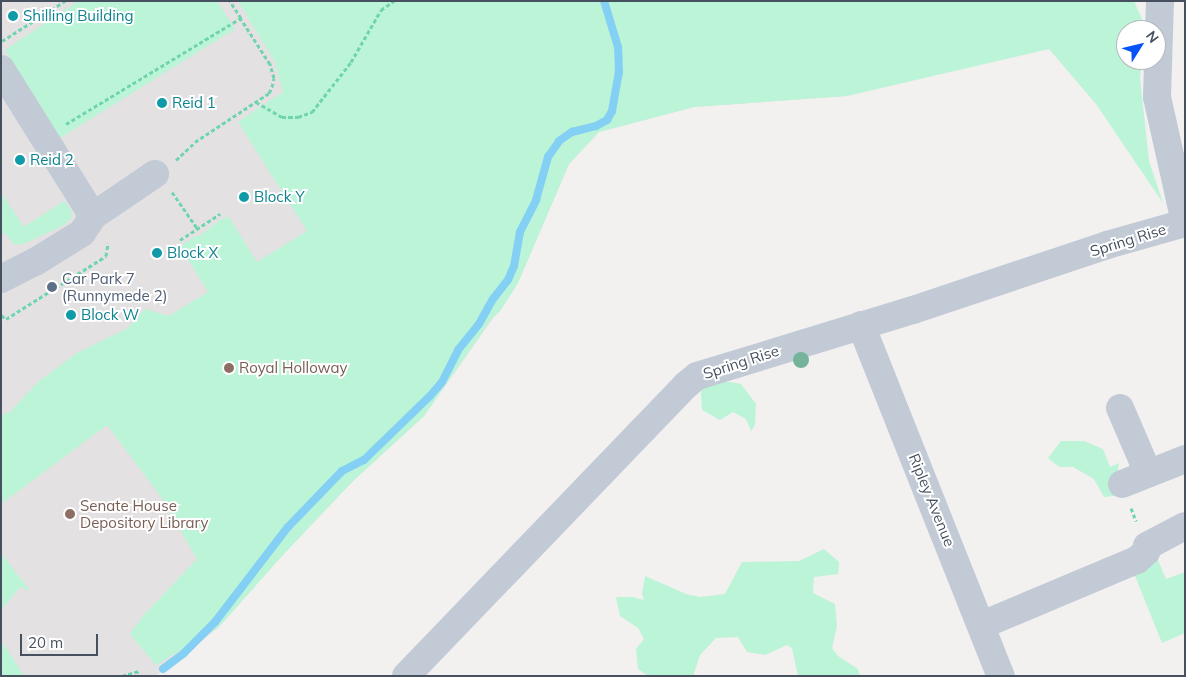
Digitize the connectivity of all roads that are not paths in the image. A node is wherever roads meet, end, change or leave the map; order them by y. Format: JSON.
{"nodes":[{"id":1,"x":1160,"y":1,"type":"edge"},
{"id":2,"x":1,"y":69,"type":"edge"},
{"id":3,"x":156,"y":174,"type":"road end"},
{"id":4,"x":1182,"y":194,"type":"edge"},
{"id":5,"x":93,"y":216,"type":"junction"},
{"id":6,"x":1185,"y":223,"type":"edge"},
{"id":7,"x":1,"y":279,"type":"edge"},
{"id":8,"x":861,"y":325,"type":"junction"},
{"id":9,"x":1120,"y":408,"type":"dead end"},
{"id":10,"x":1185,"y":459,"type":"edge"},
{"id":11,"x":1148,"y":473,"type":"junction"},
{"id":12,"x":1122,"y":484,"type":"road end"},
{"id":13,"x":1185,"y":526,"type":"edge"},
{"id":14,"x":982,"y":626,"type":"junction"},
{"id":15,"x":406,"y":676,"type":"edge"},
{"id":16,"x":1001,"y":676,"type":"edge"}],
"edges":[{"from":1,"to":4,"type":"street"},
{"from":2,"to":5,"type":"street"},
{"from":3,"to":5,"type":"street"},
{"from":4,"to":6,"type":"street"},
{"from":5,"to":7,"type":"street"},
{"from":6,"to":8,"type":"street","name":"Spring Rise"},
{"from":8,"to":14,"type":"street","name":"Ripley Avenue"},
{"from":8,"to":15,"type":"street","name":"Spring Rise"},
{"from":9,"to":11,"type":"street"},
{"from":10,"to":11,"type":"street"},
{"from":11,"to":12,"type":"street"},
{"from":13,"to":14,"type":"street"},
{"from":14,"to":16,"type":"street","name":"Ripley Avenue"}]}
